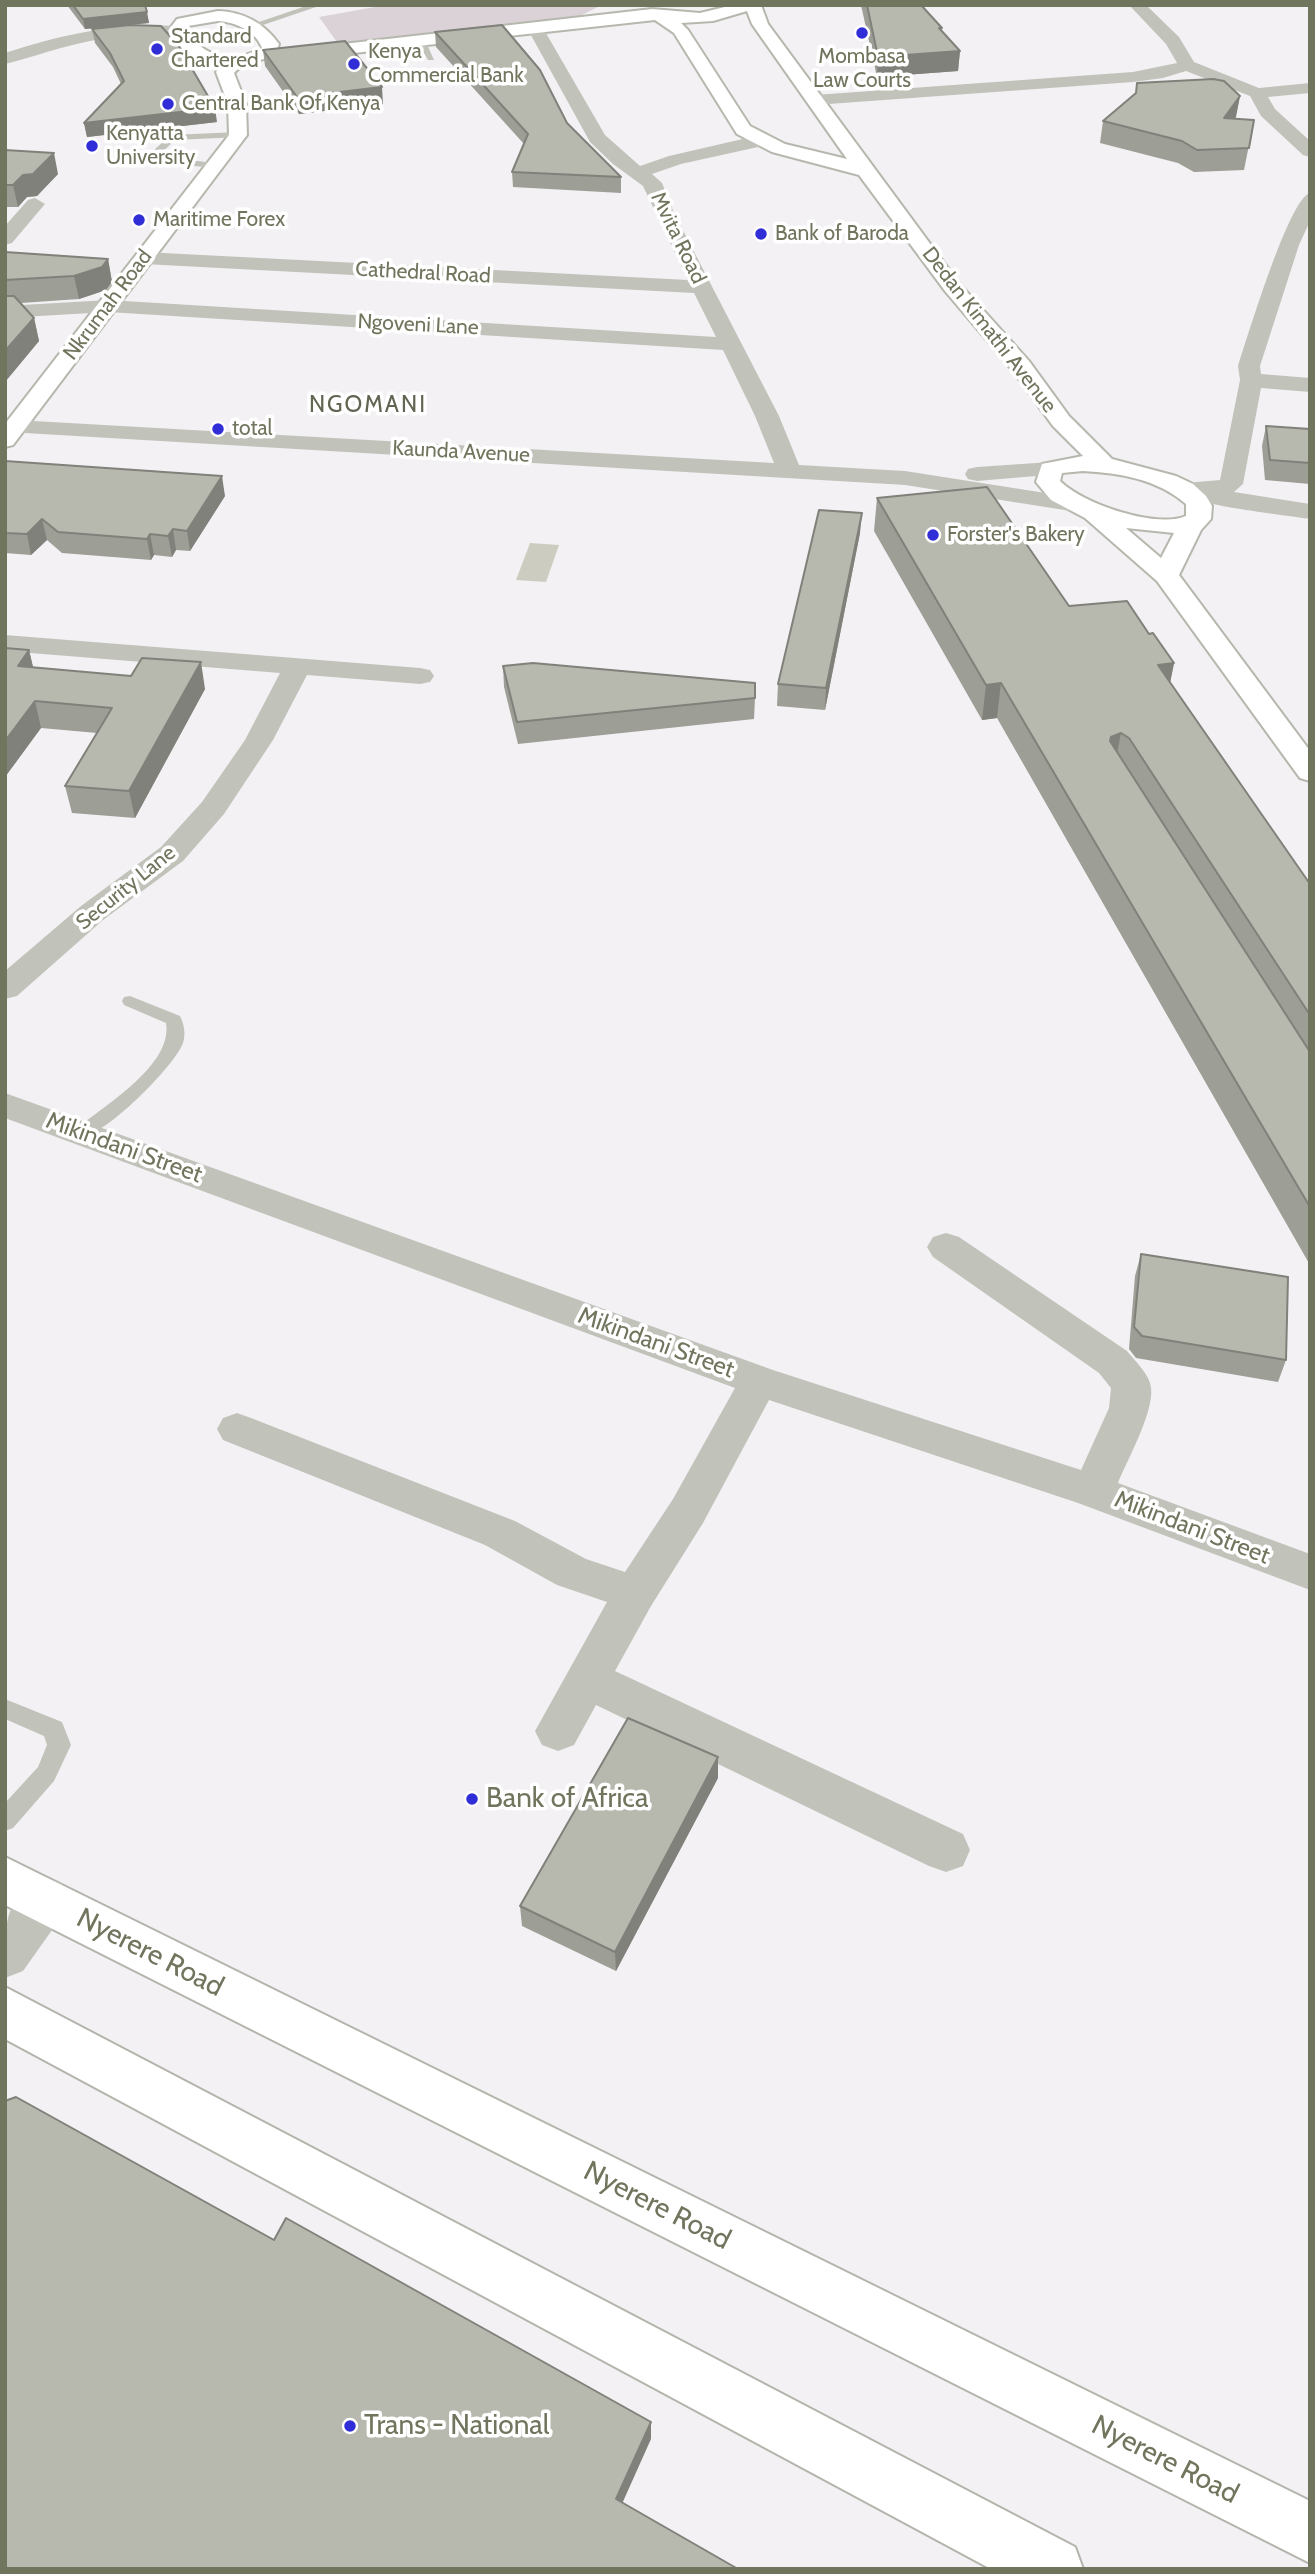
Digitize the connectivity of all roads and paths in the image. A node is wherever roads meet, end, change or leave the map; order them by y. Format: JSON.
{"nodes":[{"id":1,"x":318,"y":5,"type":"edge"},
{"id":2,"x":614,"y":5,"type":"edge"},
{"id":3,"x":635,"y":5,"type":"edge"},
{"id":4,"x":746,"y":5,"type":"edge"},
{"id":5,"x":753,"y":5,"type":"edge"},
{"id":6,"x":1137,"y":5,"type":"edge"},
{"id":7,"x":168,"y":11,"type":"edge"},
{"id":8,"x":658,"y":15,"type":"junction"},
{"id":9,"x":198,"y":18,"type":"junction"},
{"id":10,"x":586,"y":20,"type":"junction"},
{"id":11,"x":254,"y":25,"type":"junction"},
{"id":12,"x":178,"y":26,"type":"junction"},
{"id":13,"x":536,"y":28,"type":"junction"},
{"id":14,"x":418,"y":40,"type":"junction"},
{"id":15,"x":265,"y":50,"type":"junction"},
{"id":16,"x":194,"y":52,"type":"junction"},
{"id":17,"x":431,"y":58,"type":"dead end"},
{"id":18,"x":5,"y":60,"type":"edge"},
{"id":19,"x":236,"y":60,"type":"junction"},
{"id":20,"x":1187,"y":65,"type":"junction"},
{"id":21,"x":226,"y":79,"type":"junction"},
{"id":22,"x":1310,"y":88,"type":"edge"},
{"id":23,"x":1257,"y":93,"type":"junction"},
{"id":24,"x":815,"y":100,"type":"junction"},
{"id":25,"x":238,"y":135,"type":"junction"},
{"id":26,"x":760,"y":141,"type":"junction"},
{"id":27,"x":846,"y":143,"type":"junction"},
{"id":28,"x":1310,"y":151,"type":"edge"},
{"id":29,"x":812,"y":155,"type":"junction"},
{"id":30,"x":214,"y":166,"type":"junction"},
{"id":31,"x":640,"y":172,"type":"junction"},
{"id":32,"x":867,"y":172,"type":"junction"},
{"id":33,"x":1310,"y":199,"type":"edge"},
{"id":34,"x":36,"y":204,"type":"edge"},
{"id":35,"x":5,"y":239,"type":"edge"},
{"id":36,"x":144,"y":258,"type":"junction"},
{"id":37,"x":702,"y":288,"type":"junction"},
{"id":38,"x":350,"y":295,"type":"junction"},
{"id":39,"x":108,"y":306,"type":"junction"},
{"id":40,"x":7,"y":312,"type":"edge"},
{"id":41,"x":91,"y":328,"type":"junction"},
{"id":42,"x":729,"y":344,"type":"junction"},
{"id":43,"x":1251,"y":380,"type":"junction"},
{"id":44,"x":1310,"y":385,"type":"edge"},
{"id":45,"x":1060,"y":421,"type":"junction"},
{"id":46,"x":11,"y":433,"type":"edge"},
{"id":47,"x":1105,"y":465,"type":"junction"},
{"id":48,"x":1055,"y":467,"type":"junction"},
{"id":49,"x":789,"y":471,"type":"junction"},
{"id":50,"x":905,"y":478,"type":"junction"},
{"id":51,"x":1178,"y":487,"type":"junction"},
{"id":52,"x":1081,"y":508,"type":"junction"},
{"id":53,"x":1310,"y":512,"type":"edge"},
{"id":54,"x":1194,"y":523,"type":"junction"},
{"id":55,"x":1166,"y":575,"type":"junction"},
{"id":56,"x":5,"y":643,"type":"edge"},
{"id":57,"x":297,"y":667,"type":"junction"},
{"id":58,"x":420,"y":676,"type":"dead end"},
{"id":59,"x":1310,"y":772,"type":"edge"},
{"id":60,"x":5,"y":989,"type":"edge"},
{"id":61,"x":130,"y":1001,"type":"dead end"},
{"id":62,"x":5,"y":1105,"type":"edge"},
{"id":63,"x":82,"y":1133,"type":"junction"},
{"id":64,"x":946,"y":1247,"type":"dead end"},
{"id":65,"x":759,"y":1381,"type":"junction"},
{"id":66,"x":237,"y":1429,"type":"dead end"},
{"id":67,"x":1093,"y":1491,"type":"junction"},
{"id":68,"x":1310,"y":1572,"type":"edge"},
{"id":69,"x":635,"y":1593,"type":"junction"},
{"id":70,"x":587,"y":1679,"type":"junction"},
{"id":71,"x":5,"y":1709,"type":"edge"},
{"id":72,"x":558,"y":1731,"type":"dead end"},
{"id":73,"x":5,"y":1819,"type":"edge"},
{"id":74,"x":946,"y":1850,"type":"dead end"},
{"id":75,"x":25,"y":1890,"type":"edge"},
{"id":76,"x":5,"y":1954,"type":"edge"},
{"id":77,"x":5,"y":2012,"type":"edge"},
{"id":78,"x":1310,"y":2533,"type":"edge"},
{"id":79,"x":1053,"y":2569,"type":"edge"}],
"edges":[{"from":1,"to":11,"type":"lane"},
{"from":2,"to":10,"type":"main road"},
{"from":3,"to":8,"type":"main road"},
{"from":4,"to":8,"type":"main road"},
{"from":5,"to":24,"type":"main road","name":"Dedan Kimathi Avenue"},
{"from":6,"to":20,"type":"street"},
{"from":7,"to":9,"type":"street"},
{"from":7,"to":12,"type":"street"},
{"from":8,"to":10,"type":"main road"},
{"from":8,"to":26,"type":"main road"},
{"from":9,"to":11,"type":"main road"},
{"from":9,"to":12,"type":"main road"},
{"from":10,"to":13,"type":"main road"},
{"from":11,"to":15,"type":"main road"},
{"from":12,"to":16,"type":"main road"},
{"from":12,"to":18,"type":"street"},
{"from":13,"to":14,"type":"main road"},
{"from":13,"to":31,"type":"street","name":"Mvita Road"},
{"from":14,"to":15,"type":"main road"},
{"from":14,"to":17,"type":"lane"},
{"from":15,"to":19,"type":"main road"},
{"from":16,"to":19,"type":"main road"},
{"from":16,"to":21,"type":"main road"},
{"from":19,"to":21,"type":"main road"},
{"from":20,"to":23,"type":"street"},
{"from":20,"to":24,"type":"street"},
{"from":21,"to":25,"type":"main road"},
{"from":22,"to":23,"type":"street"},
{"from":23,"to":28,"type":"street"},
{"from":24,"to":27,"type":"main road","name":"Dedan Kimathi Avenue"},
{"from":25,"to":30,"type":"main road","name":"Nkrumah Road"},
{"from":25,"to":30,"type":"lane"},
{"from":26,"to":29,"type":"main road"},
{"from":26,"to":31,"type":"street"},
{"from":27,"to":29,"type":"main road"},
{"from":27,"to":32,"type":"main road","name":"Dedan Kimathi Avenue"},
{"from":29,"to":32,"type":"main road"},
{"from":30,"to":36,"type":"main road","name":"Nkrumah Road"},
{"from":31,"to":37,"type":"street","name":"Mvita Road"},
{"from":32,"to":45,"type":"main road","name":"Dedan Kimathi Avenue"},
{"from":33,"to":43,"type":"street"},
{"from":34,"to":35,"type":"street"},
{"from":36,"to":38,"type":"street","name":"Cathedral Road"},
{"from":36,"to":39,"type":"main road","name":"Nkrumah Road"},
{"from":37,"to":38,"type":"street","name":"Cathedral Road"},
{"from":37,"to":42,"type":"street","name":"Mvita Road"},
{"from":38,"to":39,"type":"street","name":"Ngoveni Lane"},
{"from":38,"to":42,"type":"street","name":"Ngoveni Lane"},
{"from":39,"to":40,"type":"street","name":"Ngoveni Lane"},
{"from":39,"to":41,"type":"main road","name":"Nkrumah Road"},
{"from":40,"to":41,"type":"street"},
{"from":41,"to":46,"type":"main road","name":"Nkrumah Road"},
{"from":42,"to":49,"type":"street","name":"Mvita Road"},
{"from":43,"to":44,"type":"street"},
{"from":43,"to":51,"type":"street"},
{"from":45,"to":47,"type":"main road","name":"Dedan Kimathi Avenue"},
{"from":45,"to":48,"type":"main road","name":"Dedan Kimathi Avenue"},
{"from":46,"to":49,"type":"street","name":"Kaunda Avenue"},
{"from":47,"to":48,"type":"main road"},
{"from":47,"to":51,"type":"main road"},
{"from":48,"to":50,"type":"street"},
{"from":48,"to":52,"type":"main road"},
{"from":49,"to":50,"type":"street","name":"Kaunda Avenue"},
{"from":50,"to":52,"type":"street"},
{"from":51,"to":53,"type":"street"},
{"from":51,"to":54,"type":"main road"},
{"from":52,"to":54,"type":"main road"},
{"from":52,"to":55,"type":"main road"},
{"from":53,"to":54,"type":"street"},
{"from":54,"to":55,"type":"main road"},
{"from":55,"to":59,"type":"main road"},
{"from":56,"to":57,"type":"street"},
{"from":57,"to":58,"type":"street"},
{"from":57,"to":60,"type":"street","name":"Security Lane"},
{"from":61,"to":63,"type":"lane"},
{"from":62,"to":63,"type":"street","name":"Mikindani Street"},
{"from":63,"to":65,"type":"street","name":"Mikindani Street"},
{"from":64,"to":67,"type":"street"},
{"from":65,"to":67,"type":"street","name":"Mikindani Street"},
{"from":65,"to":69,"type":"street"},
{"from":66,"to":69,"type":"street"},
{"from":67,"to":68,"type":"street","name":"Mikindani Street"},
{"from":69,"to":70,"type":"street"},
{"from":70,"to":72,"type":"street"},
{"from":70,"to":74,"type":"street"},
{"from":71,"to":73,"type":"lane"},
{"from":75,"to":76,"type":"street"},
{"from":75,"to":78,"type":"main road","name":"Nyerere Road"},
{"from":77,"to":79,"type":"main road"}]}
